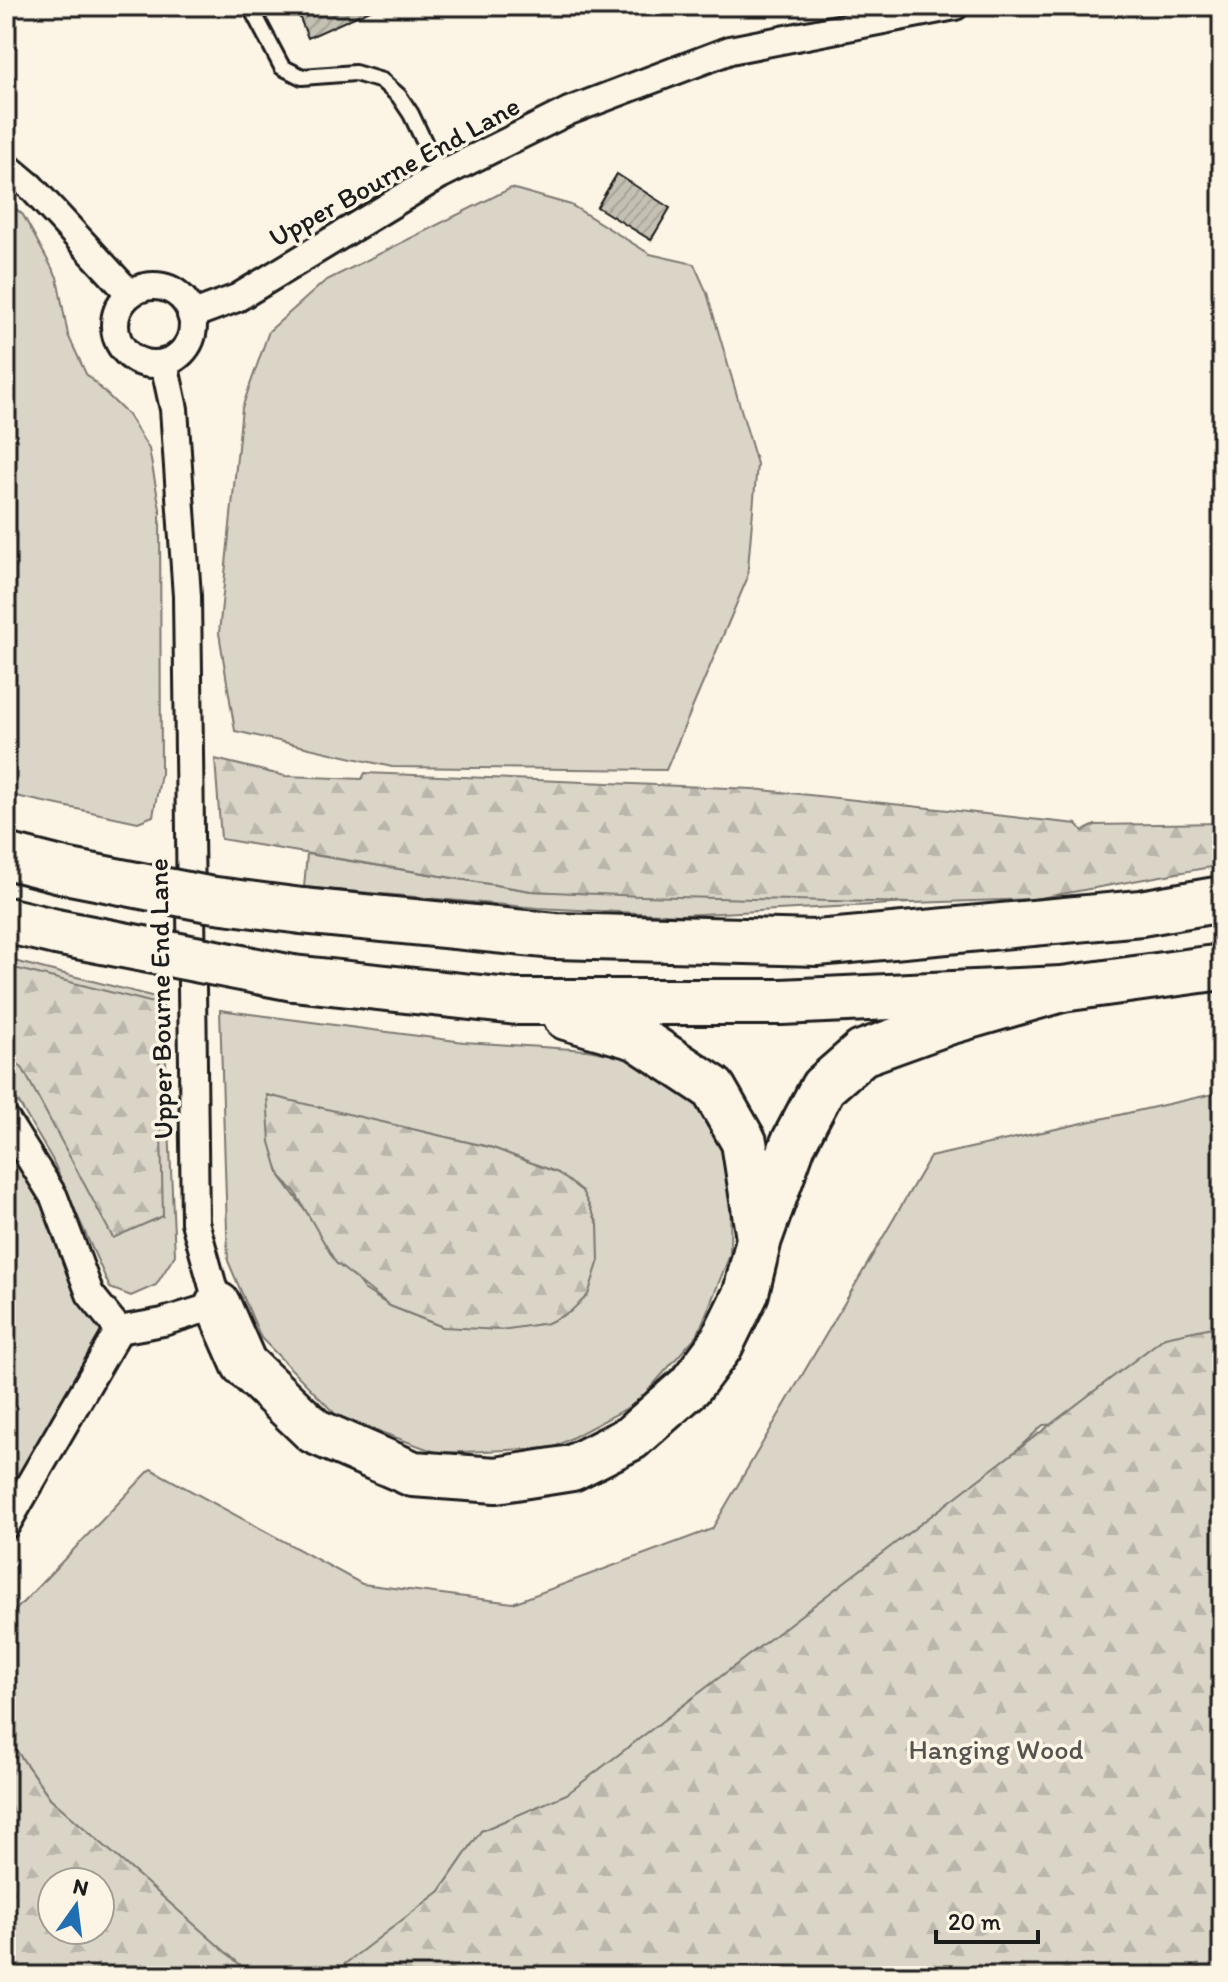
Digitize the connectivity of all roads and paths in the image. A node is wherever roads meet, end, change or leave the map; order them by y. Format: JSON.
{"nodes":[{"id":1,"x":250,"y":6,"type":"edge"},
{"id":2,"x":955,"y":6,"type":"edge"},
{"id":3,"x":870,"y":14,"type":"edge"},
{"id":4,"x":6,"y":166,"type":"edge"},
{"id":5,"x":440,"y":175,"type":"junction"},
{"id":6,"x":130,"y":294,"type":"junction"},
{"id":7,"x":191,"y":315,"type":"junction"},
{"id":8,"x":164,"y":363,"type":"junction"},
{"id":9,"x":6,"y":856,"type":"edge"},
{"id":10,"x":1222,"y":899,"type":"edge"},
{"id":11,"x":6,"y":920,"type":"edge"},
{"id":12,"x":1222,"y":967,"type":"edge"},
{"id":13,"x":1062,"y":989,"type":"junction"},
{"id":14,"x":517,"y":1002,"type":"junction"},
{"id":15,"x":6,"y":1120,"type":"edge"},
{"id":16,"x":759,"y":1239,"type":"junction"},
{"id":17,"x":218,"y":1305,"type":"junction"},
{"id":18,"x":119,"y":1330,"type":"junction"},
{"id":19,"x":6,"y":1525,"type":"edge"}],
"edges":[{"from":1,"to":5,"type":"lane"},
{"from":2,"to":3,"type":"street","name":"Upper Bourne End Lane"},
{"from":3,"to":5,"type":"street","name":"Upper Bourne End Lane"},
{"from":4,"to":6,"type":"street"},
{"from":5,"to":7,"type":"street","name":"Upper Bourne End Lane"},
{"from":6,"to":7,"type":"street"},
{"from":6,"to":8,"type":"street"},
{"from":7,"to":8,"type":"street"},
{"from":8,"to":17,"type":"street","name":"Upper Bourne End Lane"},
{"from":9,"to":10,"type":"highway","bridge":true},
{"from":11,"to":14,"type":"highway","bridge":true},
{"from":12,"to":13,"type":"highway"},
{"from":13,"to":14,"type":"highway"},
{"from":13,"to":16,"type":"highway"},
{"from":14,"to":16,"type":"highway"},
{"from":15,"to":18,"type":"street"},
{"from":16,"to":17,"type":"highway"},
{"from":17,"to":18,"type":"street"},
{"from":18,"to":19,"type":"street"}]}
